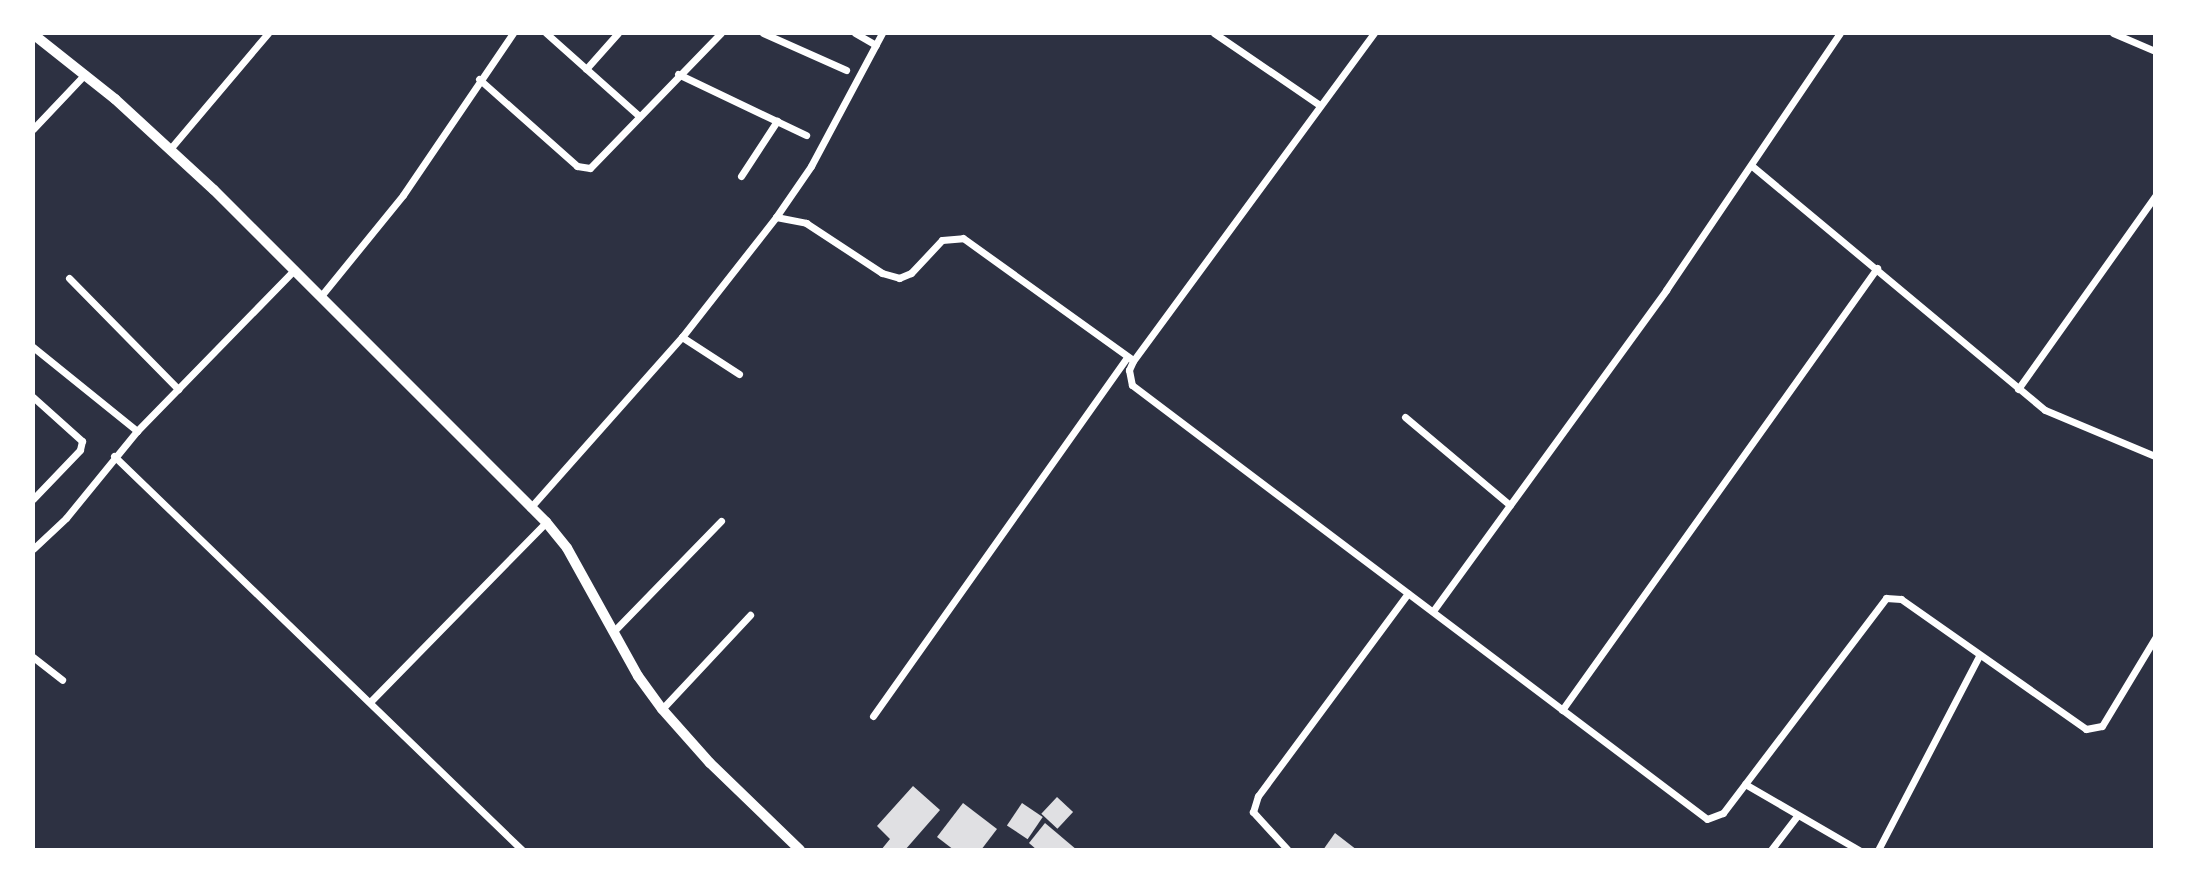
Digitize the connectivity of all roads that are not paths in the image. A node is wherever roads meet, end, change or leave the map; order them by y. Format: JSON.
{"nodes":[{"id":1,"x":268,"y":33,"type":"edge"},
{"id":2,"x":513,"y":33,"type":"edge"},
{"id":3,"x":546,"y":33,"type":"edge"},
{"id":4,"x":618,"y":33,"type":"edge"},
{"id":5,"x":721,"y":33,"type":"edge"},
{"id":6,"x":763,"y":33,"type":"edge"},
{"id":7,"x":855,"y":33,"type":"edge"},
{"id":8,"x":882,"y":33,"type":"edge"},
{"id":9,"x":1214,"y":33,"type":"edge"},
{"id":10,"x":1374,"y":33,"type":"edge"},
{"id":11,"x":1840,"y":33,"type":"edge"},
{"id":12,"x":2113,"y":33,"type":"edge"},
{"id":13,"x":33,"y":34,"type":"edge"},
{"id":14,"x":876,"y":44,"type":"junction"},
{"id":15,"x":2155,"y":51,"type":"edge"},
{"id":16,"x":586,"y":69,"type":"junction"},
{"id":17,"x":846,"y":70,"type":"dead end"},
{"id":18,"x":85,"y":74,"type":"junction"},
{"id":19,"x":678,"y":74,"type":"junction"},
{"id":20,"x":478,"y":79,"type":"junction"},
{"id":21,"x":1318,"y":104,"type":"junction"},
{"id":22,"x":638,"y":115,"type":"junction"},
{"id":23,"x":776,"y":121,"type":"junction"},
{"id":24,"x":33,"y":130,"type":"edge"},
{"id":25,"x":806,"y":135,"type":"dead end"},
{"id":26,"x":170,"y":149,"type":"junction"},
{"id":27,"x":1752,"y":166,"type":"junction"},
{"id":28,"x":741,"y":176,"type":"dead end"},
{"id":29,"x":2155,"y":196,"type":"edge"},
{"id":30,"x":776,"y":217,"type":"junction"},
{"id":31,"x":1877,"y":268,"type":"junction"},
{"id":32,"x":295,"y":269,"type":"junction"},
{"id":33,"x":69,"y":278,"type":"dead end"},
{"id":34,"x":321,"y":296,"type":"junction"},
{"id":35,"x":682,"y":337,"type":"junction"},
{"id":36,"x":33,"y":348,"type":"edge"},
{"id":37,"x":1130,"y":359,"type":"junction"},
{"id":38,"x":739,"y":374,"type":"dead end"},
{"id":39,"x":178,"y":389,"type":"junction"},
{"id":40,"x":2018,"y":389,"type":"junction"},
{"id":41,"x":33,"y":397,"type":"edge"},
{"id":42,"x":1405,"y":417,"type":"dead end"},
{"id":43,"x":137,"y":431,"type":"junction"},
{"id":44,"x":114,"y":456,"type":"junction"},
{"id":45,"x":2155,"y":456,"type":"edge"},
{"id":46,"x":33,"y":499,"type":"edge"},
{"id":47,"x":1510,"y":505,"type":"junction"},
{"id":48,"x":530,"y":508,"type":"junction"},
{"id":49,"x":721,"y":521,"type":"dead end"},
{"id":50,"x":546,"y":522,"type":"junction"},
{"id":51,"x":33,"y":549,"type":"edge"},
{"id":52,"x":1408,"y":593,"type":"junction"},
{"id":53,"x":1433,"y":611,"type":"junction"},
{"id":54,"x":750,"y":615,"type":"dead end"},
{"id":55,"x":613,"y":632,"type":"junction"},
{"id":56,"x":2155,"y":638,"type":"edge"},
{"id":57,"x":1979,"y":656,"type":"junction"},
{"id":58,"x":33,"y":657,"type":"edge"},
{"id":59,"x":62,"y":680,"type":"dead end"},
{"id":60,"x":370,"y":702,"type":"junction"},
{"id":61,"x":662,"y":709,"type":"junction"},
{"id":62,"x":1562,"y":710,"type":"junction"},
{"id":63,"x":873,"y":716,"type":"dead end"},
{"id":64,"x":1745,"y":784,"type":"junction"},
{"id":65,"x":1797,"y":816,"type":"junction"},
{"id":66,"x":794,"y":848,"type":"edge"},
{"id":67,"x":522,"y":850,"type":"edge"},
{"id":68,"x":1287,"y":850,"type":"edge"},
{"id":69,"x":1771,"y":850,"type":"edge"},
{"id":70,"x":1859,"y":850,"type":"edge"},
{"id":71,"x":1878,"y":850,"type":"edge"}],
"edges":[{"from":1,"to":26,"type":"street"},
{"from":2,"to":20,"type":"street"},
{"from":3,"to":16,"type":"street"},
{"from":4,"to":16,"type":"street"},
{"from":5,"to":19,"type":"street"},
{"from":6,"to":17,"type":"street"},
{"from":7,"to":14,"type":"street"},
{"from":8,"to":14,"type":"street"},
{"from":9,"to":21,"type":"street"},
{"from":10,"to":21,"type":"street"},
{"from":11,"to":27,"type":"street"},
{"from":12,"to":15,"type":"street"},
{"from":13,"to":18,"type":"street"},
{"from":14,"to":30,"type":"street"},
{"from":16,"to":22,"type":"street"},
{"from":18,"to":24,"type":"street"},
{"from":18,"to":26,"type":"street"},
{"from":19,"to":22,"type":"street"},
{"from":19,"to":23,"type":"street"},
{"from":20,"to":22,"type":"street"},
{"from":20,"to":34,"type":"street"},
{"from":21,"to":37,"type":"street"},
{"from":23,"to":25,"type":"street"},
{"from":23,"to":28,"type":"street"},
{"from":26,"to":32,"type":"street"},
{"from":27,"to":31,"type":"street"},
{"from":27,"to":47,"type":"street"},
{"from":29,"to":40,"type":"street"},
{"from":30,"to":35,"type":"street"},
{"from":30,"to":37,"type":"street"},
{"from":31,"to":40,"type":"street"},
{"from":31,"to":62,"type":"street"},
{"from":32,"to":34,"type":"street"},
{"from":32,"to":39,"type":"street"},
{"from":33,"to":39,"type":"street"},
{"from":34,"to":48,"type":"street"},
{"from":35,"to":38,"type":"street"},
{"from":35,"to":48,"type":"street"},
{"from":36,"to":43,"type":"street"},
{"from":37,"to":52,"type":"street"},
{"from":37,"to":63,"type":"street"},
{"from":39,"to":43,"type":"street"},
{"from":40,"to":45,"type":"street"},
{"from":41,"to":46,"type":"street"},
{"from":42,"to":47,"type":"street"},
{"from":43,"to":44,"type":"street"},
{"from":44,"to":51,"type":"street"},
{"from":44,"to":60,"type":"street"},
{"from":47,"to":53,"type":"street"},
{"from":48,"to":50,"type":"street"},
{"from":49,"to":55,"type":"street"},
{"from":50,"to":55,"type":"street"},
{"from":50,"to":60,"type":"street"},
{"from":52,"to":53,"type":"street"},
{"from":52,"to":68,"type":"street"},
{"from":53,"to":62,"type":"street"},
{"from":54,"to":61,"type":"street"},
{"from":55,"to":61,"type":"street"},
{"from":56,"to":57,"type":"street"},
{"from":57,"to":64,"type":"street"},
{"from":57,"to":71,"type":"street"},
{"from":58,"to":59,"type":"street"},
{"from":60,"to":67,"type":"street"},
{"from":61,"to":66,"type":"street"},
{"from":62,"to":64,"type":"street"},
{"from":64,"to":65,"type":"street"},
{"from":65,"to":69,"type":"street"},
{"from":65,"to":70,"type":"street"}]}
